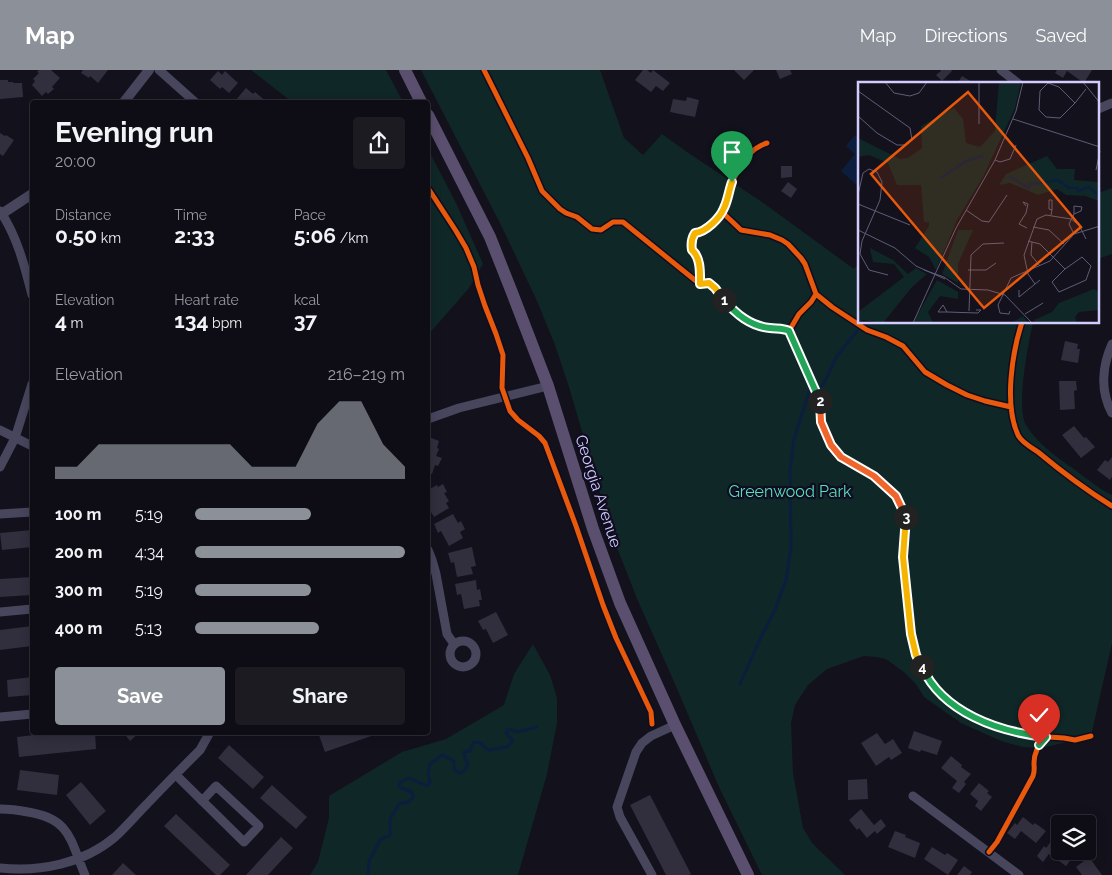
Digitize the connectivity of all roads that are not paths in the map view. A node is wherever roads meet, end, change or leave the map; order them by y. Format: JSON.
{"nodes":[{"id":1,"x":148,"y":70,"type":"edge"},
{"id":2,"x":159,"y":70,"type":"edge"},
{"id":3,"x":404,"y":70,"type":"edge"},
{"id":4,"x":1001,"y":70,"type":"edge"},
{"id":5,"x":1016,"y":82,"type":"edge"},
{"id":6,"x":126,"y":100,"type":"edge"},
{"id":7,"x":193,"y":100,"type":"edge"},
{"id":8,"x":420,"y":100,"type":"edge"},
{"id":9,"x":1112,"y":103,"type":"edge"},
{"id":10,"x":1100,"y":108,"type":"edge"},
{"id":11,"x":430,"y":118,"type":"edge"},
{"id":12,"x":30,"y":195,"type":"edge"},
{"id":13,"x":1,"y":214,"type":"edge"},
{"id":14,"x":30,"y":287,"type":"edge"},
{"id":15,"x":1112,"y":344,"type":"edge"},
{"id":16,"x":548,"y":386,"type":"junction"},
{"id":17,"x":30,"y":390,"type":"edge"},
{"id":18,"x":1112,"y":413,"type":"edge"},
{"id":19,"x":430,"y":418,"type":"edge"},
{"id":20,"x":0,"y":430,"type":"edge"},
{"id":21,"x":14,"y":438,"type":"junction"},
{"id":22,"x":30,"y":445,"type":"edge"},
{"id":23,"x":0,"y":467,"type":"edge"},
{"id":24,"x":30,"y":512,"type":"edge"},
{"id":25,"x":0,"y":514,"type":"edge"},
{"id":26,"x":430,"y":556,"type":"edge"},
{"id":27,"x":30,"y":609,"type":"edge"},
{"id":28,"x":0,"y":612,"type":"edge"},
{"id":29,"x":454,"y":644,"type":"dead end"},
{"id":30,"x":30,"y":714,"type":"edge"},
{"id":31,"x":0,"y":716,"type":"edge"},
{"id":32,"x":675,"y":725,"type":"junction"},
{"id":33,"x":209,"y":735,"type":"edge"},
{"id":34,"x":176,"y":775,"type":"junction"},
{"id":35,"x":913,"y":796,"type":"dead end"},
{"id":36,"x":202,"y":801,"type":"junction"},
{"id":37,"x":0,"y":809,"type":"edge"},
{"id":38,"x":78,"y":859,"type":"junction"},
{"id":39,"x":0,"y":868,"type":"edge"},
{"id":40,"x":85,"y":875,"type":"edge"},
{"id":41,"x":652,"y":875,"type":"edge"},
{"id":42,"x":748,"y":875,"type":"edge"},
{"id":43,"x":1019,"y":875,"type":"edge"}],
"edges":[{"from":1,"to":6,"type":"street"},
{"from":2,"to":7,"type":"street"},
{"from":3,"to":8,"type":"main road"},
{"from":4,"to":5,"type":"street"},
{"from":9,"to":10,"type":"street"},
{"from":11,"to":16,"type":"main road","name":"Georgia Avenue"},
{"from":12,"to":13,"type":"street"},
{"from":13,"to":14,"type":"street"},
{"from":15,"to":18,"type":"street"},
{"from":16,"to":19,"type":"street"},
{"from":16,"to":32,"type":"main road","name":"Georgia Avenue"},
{"from":17,"to":21,"type":"street"},
{"from":20,"to":21,"type":"street"},
{"from":21,"to":22,"type":"street"},
{"from":21,"to":23,"type":"street"},
{"from":24,"to":25,"type":"street"},
{"from":26,"to":29,"type":"street"},
{"from":27,"to":28,"type":"street"},
{"from":30,"to":31,"type":"street"},
{"from":32,"to":41,"type":"street"},
{"from":32,"to":42,"type":"main road","name":"Georgia Avenue"},
{"from":33,"to":34,"type":"street"},
{"from":34,"to":36,"type":"street"},
{"from":34,"to":38,"type":"street"},
{"from":35,"to":43,"type":"street"},
{"from":36,"to":36,"type":"street"},
{"from":37,"to":38,"type":"street"},
{"from":38,"to":39,"type":"street"},
{"from":38,"to":40,"type":"street"}]}
